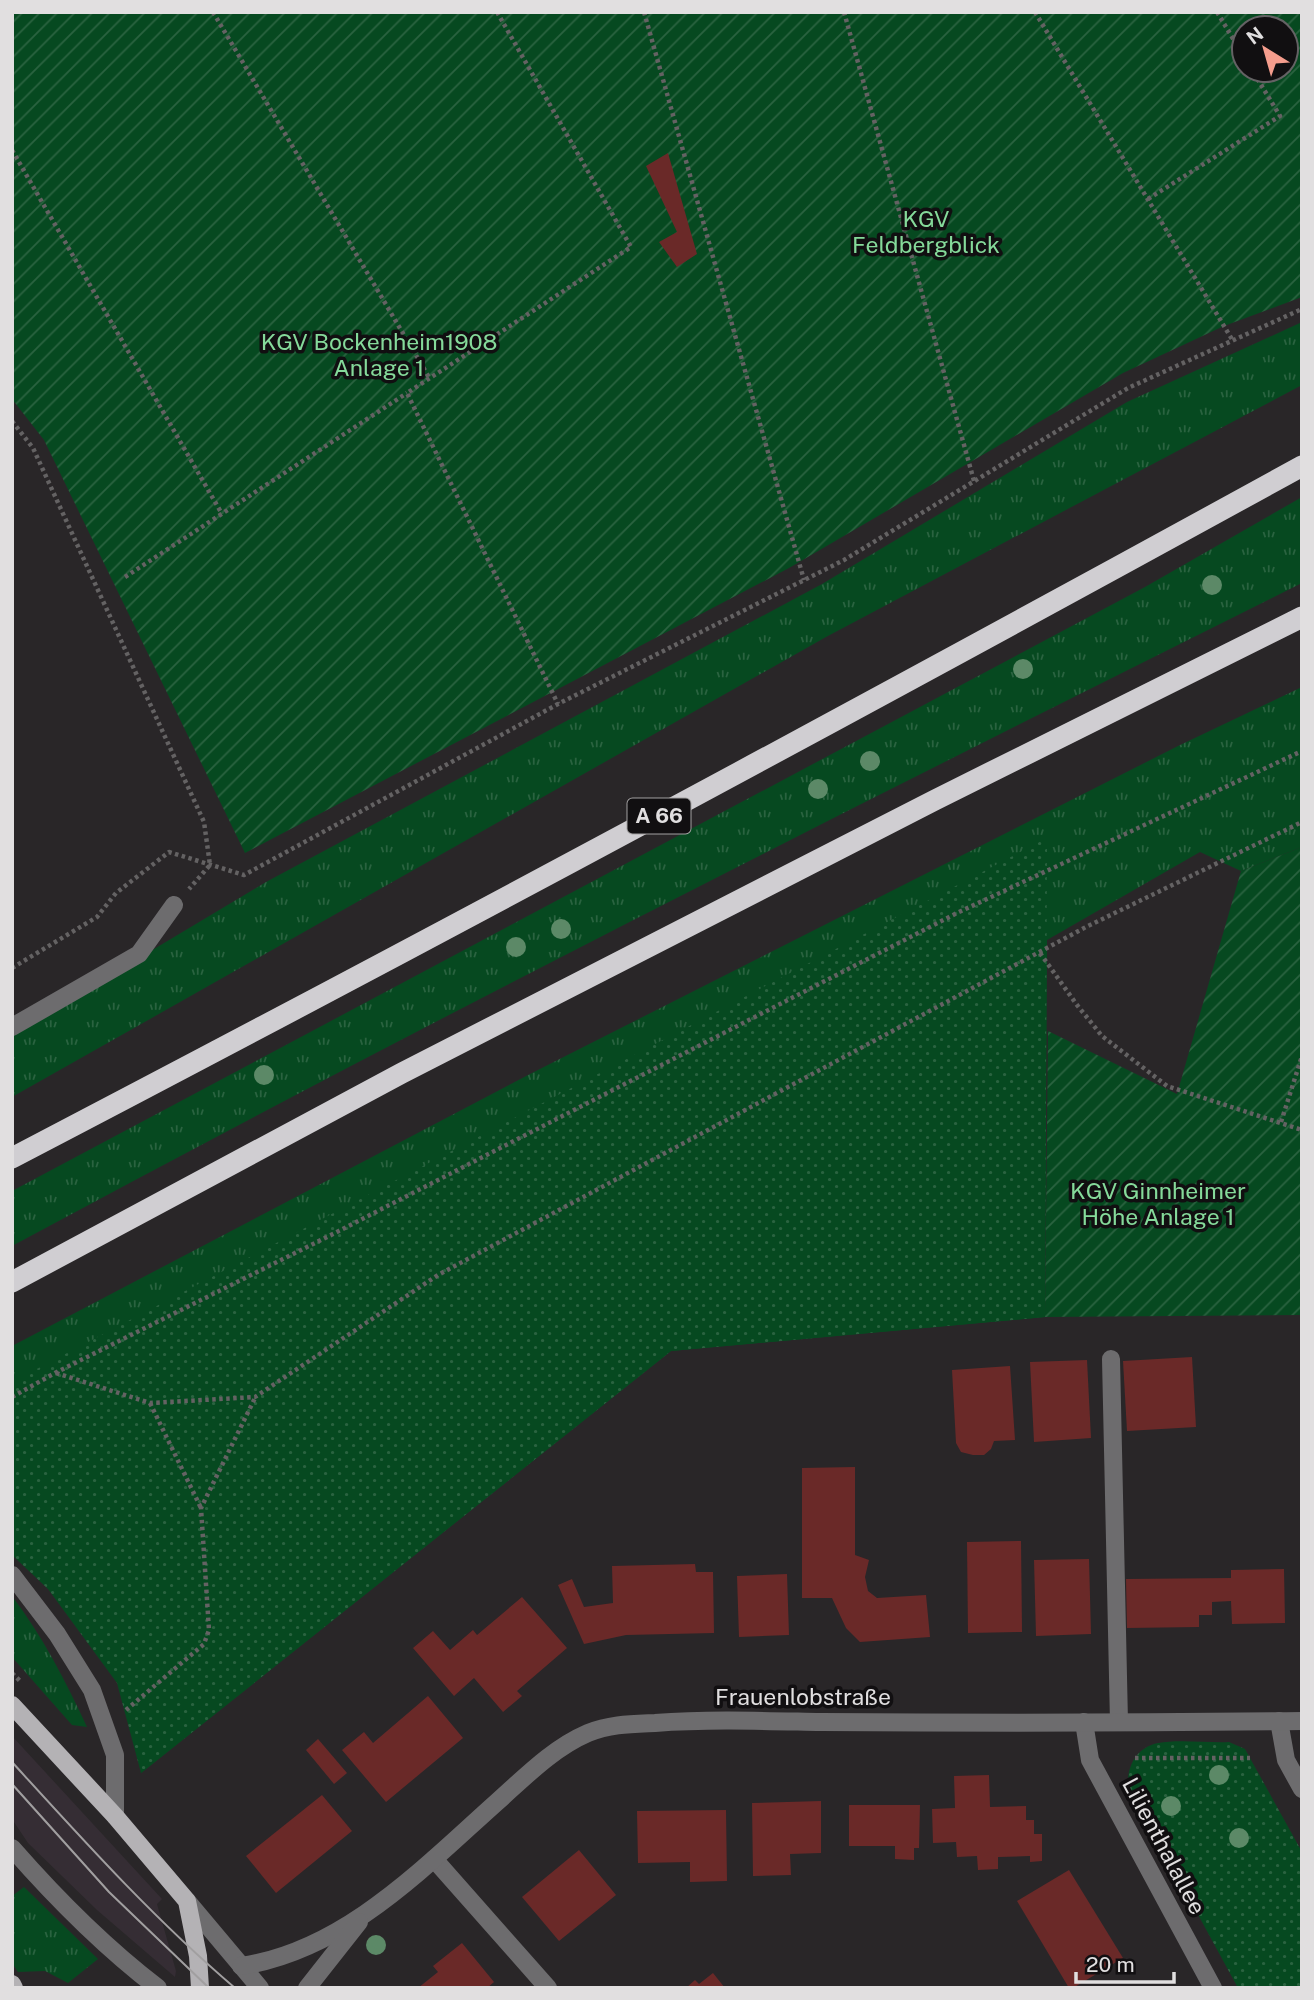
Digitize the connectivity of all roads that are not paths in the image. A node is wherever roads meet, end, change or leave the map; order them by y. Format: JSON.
{"nodes":[{"id":1,"x":1302,"y":466,"type":"edge"},
{"id":2,"x":1302,"y":617,"type":"edge"},
{"id":3,"x":174,"y":905,"type":"road end"},
{"id":4,"x":12,"y":1027,"type":"edge"},
{"id":5,"x":12,"y":1158,"type":"edge"},
{"id":6,"x":12,"y":1282,"type":"edge"},
{"id":7,"x":1111,"y":1359,"type":"dead end"},
{"id":8,"x":12,"y":1574,"type":"edge"},
{"id":9,"x":12,"y":1705,"type":"edge"},
{"id":10,"x":1279,"y":1721,"type":"junction"},
{"id":11,"x":1302,"y":1721,"type":"edge"},
{"id":12,"x":1084,"y":1722,"type":"junction"},
{"id":13,"x":1119,"y":1722,"type":"junction"},
{"id":14,"x":1302,"y":1789,"type":"edge"},
{"id":15,"x":115,"y":1816,"type":"junction"},
{"id":16,"x":12,"y":1848,"type":"edge"},
{"id":17,"x":434,"y":1859,"type":"junction"},
{"id":18,"x":187,"y":1901,"type":"junction"},
{"id":19,"x":368,"y":1912,"type":"junction"},
{"id":20,"x":241,"y":1966,"type":"junction"},
{"id":21,"x":158,"y":1988,"type":"edge"},
{"id":22,"x":200,"y":1988,"type":"edge"},
{"id":23,"x":260,"y":1988,"type":"edge"},
{"id":24,"x":307,"y":1988,"type":"edge"},
{"id":25,"x":548,"y":1988,"type":"edge"},
{"id":26,"x":1213,"y":1988,"type":"edge"}],
"edges":[{"from":1,"to":5,"type":"highway","number":"A 66"},
{"from":2,"to":6,"type":"highway"},
{"from":3,"to":4,"type":"street"},
{"from":7,"to":13,"type":"street"},
{"from":8,"to":15,"type":"street"},
{"from":9,"to":15,"type":"main road"},
{"from":10,"to":11,"type":"street","name":"Frauenlobstraße"},
{"from":10,"to":13,"type":"street","name":"Frauenlobstraße"},
{"from":10,"to":14,"type":"street"},
{"from":12,"to":13,"type":"street","name":"Frauenlobstraße"},
{"from":12,"to":17,"type":"street","name":"Frauenlobstraße"},
{"from":12,"to":26,"type":"street","name":"Lilienthalallee"},
{"from":15,"to":18,"type":"main road"},
{"from":16,"to":21,"type":"street"},
{"from":17,"to":19,"type":"street","name":"Frauenlobstraße"},
{"from":17,"to":25,"type":"street"},
{"from":18,"to":20,"type":"street"},
{"from":18,"to":22,"type":"main road"},
{"from":19,"to":20,"type":"street","name":"Frauenlobstraße"},
{"from":19,"to":24,"type":"street","name":"Frauenlobstraße"},
{"from":20,"to":23,"type":"street"}]}
